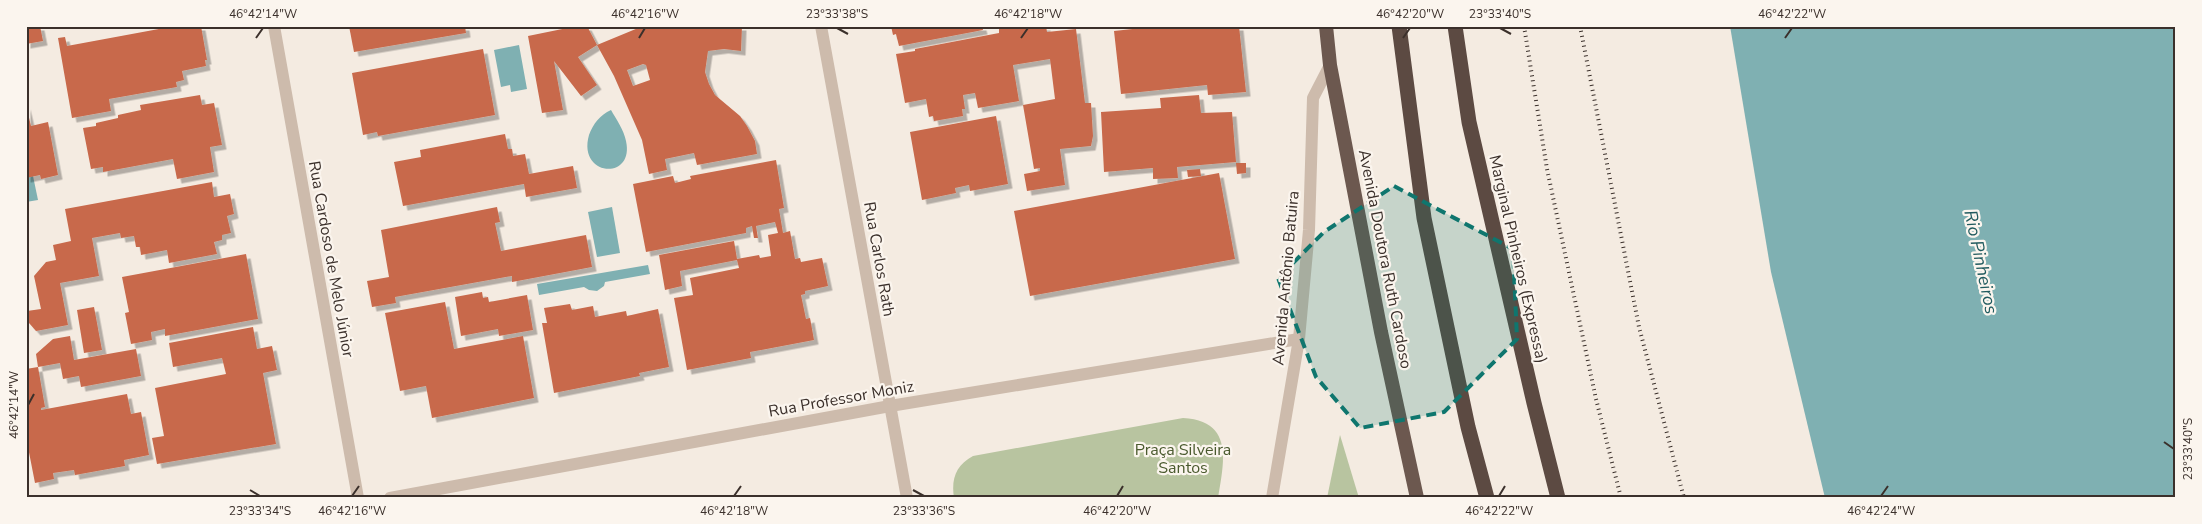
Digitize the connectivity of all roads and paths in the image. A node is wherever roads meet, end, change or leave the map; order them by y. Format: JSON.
{"nodes":[{"id":1,"x":274,"y":26,"type":"edge"},
{"id":2,"x":821,"y":26,"type":"edge"},
{"id":3,"x":1326,"y":26,"type":"edge"},
{"id":4,"x":1399,"y":26,"type":"edge"},
{"id":5,"x":1455,"y":26,"type":"edge"},
{"id":6,"x":1330,"y":65,"type":"junction"},
{"id":7,"x":1299,"y":339,"type":"junction"},
{"id":8,"x":890,"y":406,"type":"junction"},
{"id":9,"x":358,"y":498,"type":"edge"},
{"id":10,"x":390,"y":498,"type":"edge"},
{"id":11,"x":906,"y":498,"type":"edge"},
{"id":12,"x":1272,"y":498,"type":"edge"},
{"id":13,"x":1417,"y":498,"type":"edge"},
{"id":14,"x":1486,"y":498,"type":"edge"},
{"id":15,"x":1558,"y":498,"type":"edge"}],
"edges":[{"from":1,"to":9,"type":"street","name":"Rua Cardoso de Melo Júnior"},
{"from":2,"to":8,"type":"street","name":"Rua Carlos Rath"},
{"from":3,"to":6,"type":"highway","name":"Avenida Doutora Ruth Cardoso"},
{"from":4,"to":14,"type":"highway"},
{"from":5,"to":15,"type":"highway","name":"Marginal Pinheiros (Expressa)"},
{"from":6,"to":7,"type":"street","name":"Avenida Antônio Batuira"},
{"from":6,"to":13,"type":"highway","name":"Avenida Doutora Ruth Cardoso"},
{"from":7,"to":8,"type":"street","name":"Rua Professor Moniz"},
{"from":7,"to":12,"type":"street","name":"Avenida Antônio Batuira"},
{"from":8,"to":10,"type":"street","name":"Rua Professor Moniz"},
{"from":8,"to":11,"type":"street","name":"Rua Carlos Rath"}]}
